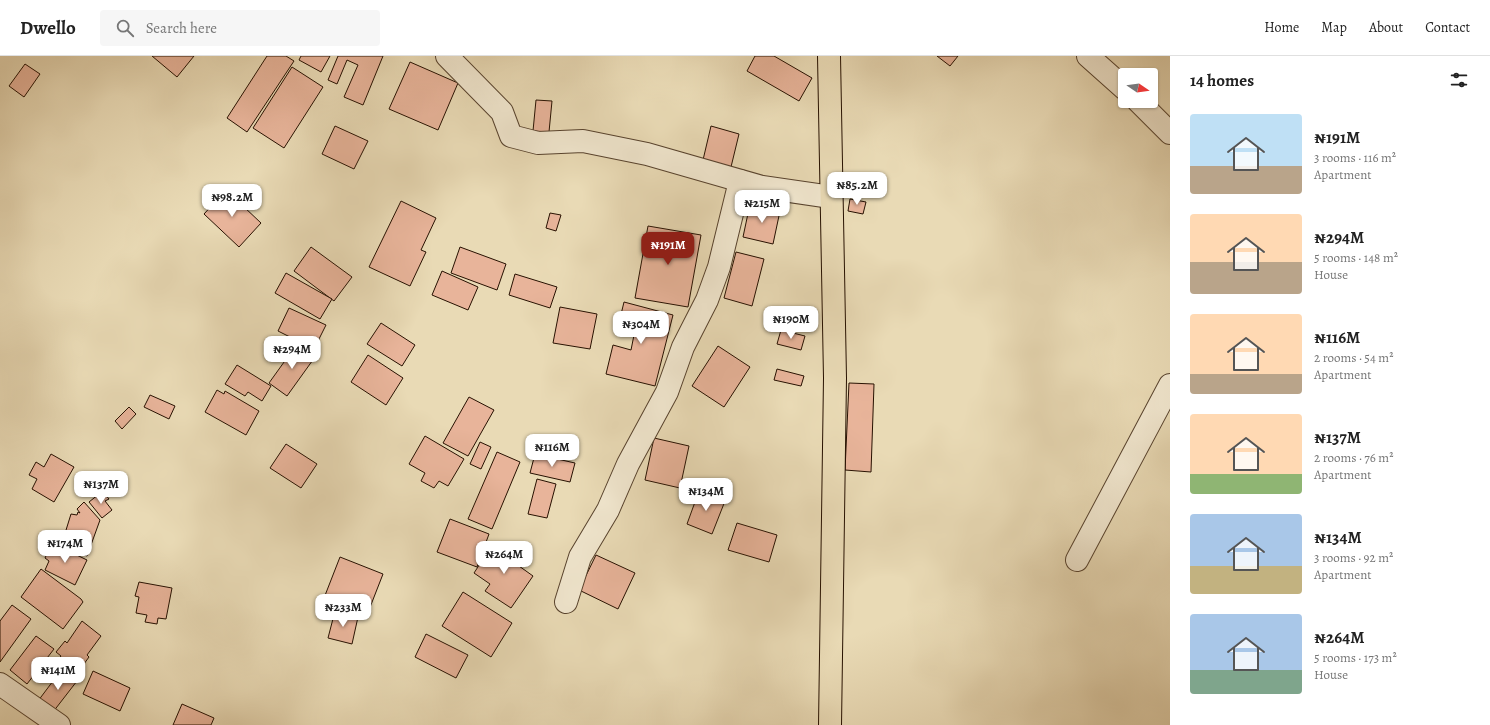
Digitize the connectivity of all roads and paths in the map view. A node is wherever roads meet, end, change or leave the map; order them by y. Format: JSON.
{"nodes":[{"id":1,"x":447,"y":56,"type":"edge"},
{"id":2,"x":829,"y":56,"type":"edge"},
{"id":3,"x":1088,"y":56,"type":"edge"},
{"id":4,"x":1118,"y":83,"type":"edge"},
{"id":5,"x":1145,"y":108,"type":"edge"},
{"id":6,"x":1170,"y":133,"type":"edge"},
{"id":7,"x":740,"y":181,"type":"junction"},
{"id":8,"x":831,"y":197,"type":"junction"},
{"id":9,"x":1170,"y":384,"type":"edge"},
{"id":10,"x":1077,"y":560,"type":"dead end"},
{"id":11,"x":566,"y":602,"type":"dead end"},
{"id":12,"x":0,"y":684,"type":"edge"},
{"id":13,"x":59,"y":725,"type":"edge"},
{"id":14,"x":830,"y":725,"type":"edge"}],
"edges":[{"from":1,"to":7,"type":"street"},
{"from":2,"to":8,"type":"main road"},
{"from":3,"to":4,"type":"street"},
{"from":5,"to":6,"type":"street"},
{"from":7,"to":8,"type":"street"},
{"from":7,"to":11,"type":"street"},
{"from":8,"to":14,"type":"main road"},
{"from":9,"to":10,"type":"street"},
{"from":12,"to":13,"type":"street"}]}
